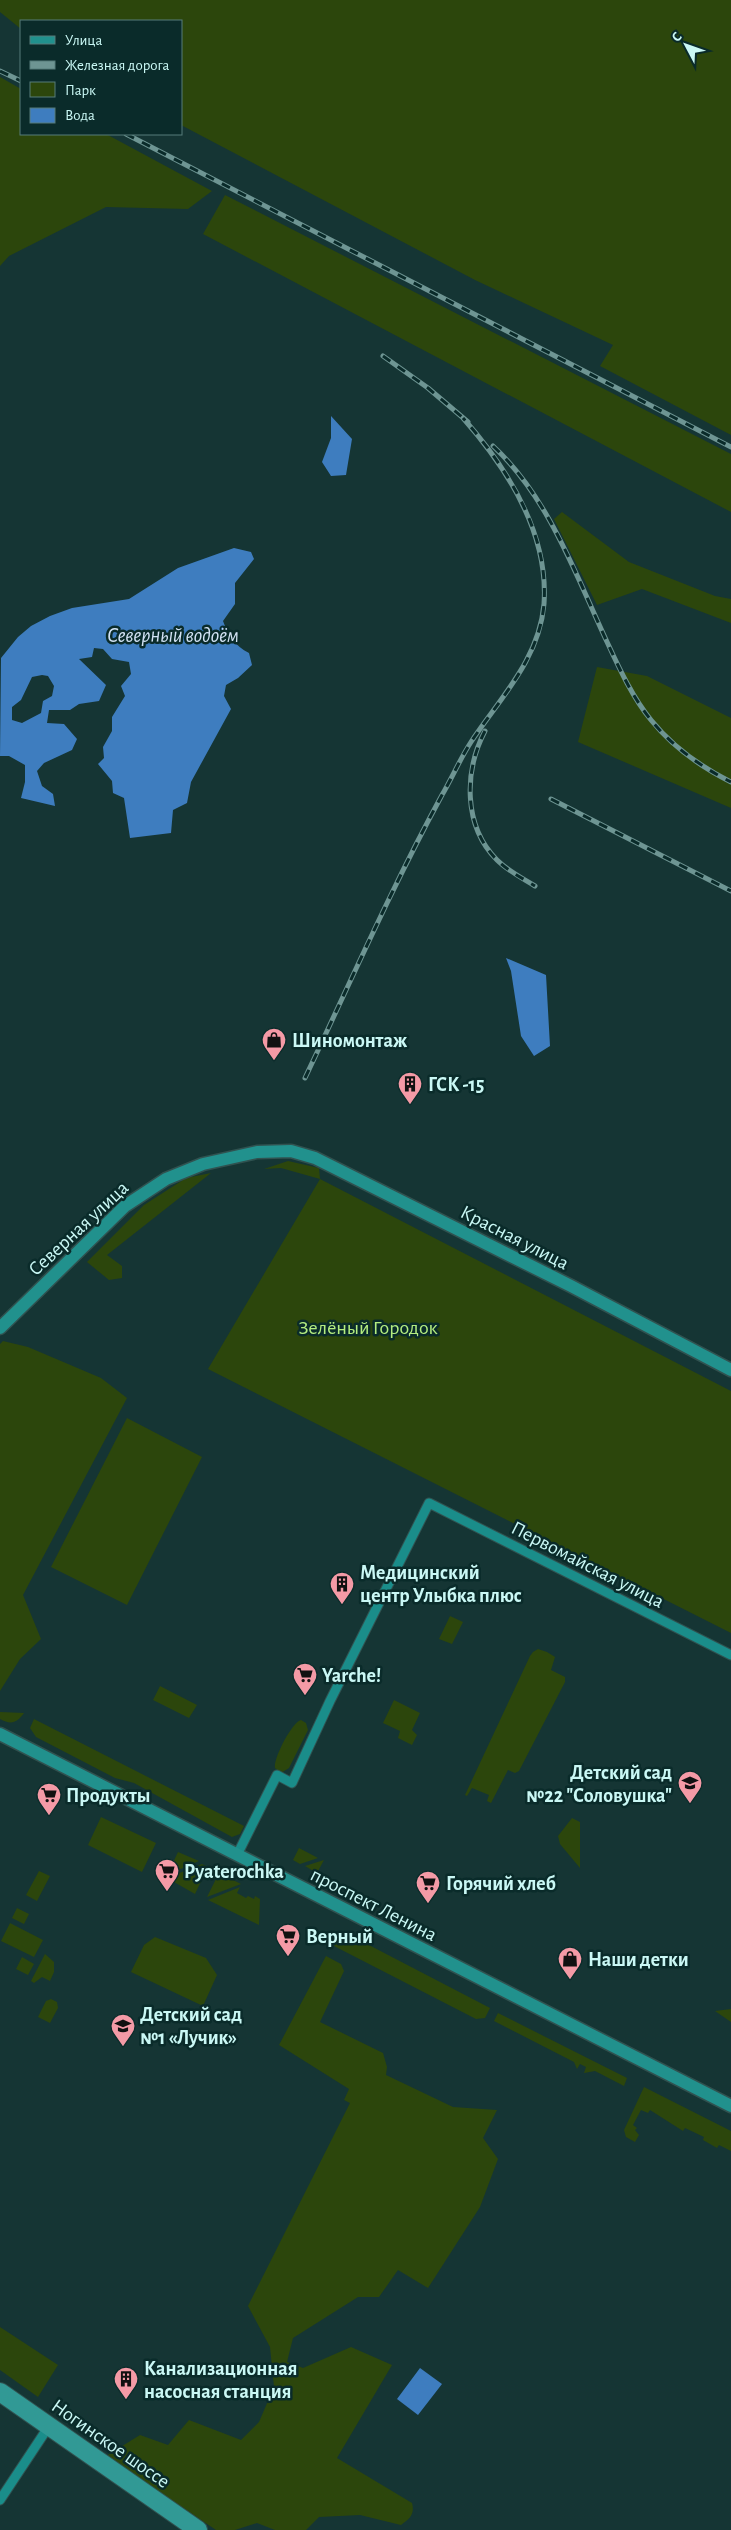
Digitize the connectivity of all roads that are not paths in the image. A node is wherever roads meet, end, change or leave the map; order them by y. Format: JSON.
{"nodes":[{"id":1,"x":278,"y":1150,"type":"joint"},
{"id":2,"x":0,"y":1328,"type":"edge"},
{"id":3,"x":731,"y":1370,"type":"edge"},
{"id":4,"x":731,"y":1655,"type":"edge"},
{"id":5,"x":0,"y":1734,"type":"edge"},
{"id":6,"x":237,"y":1855,"type":"junction"},
{"id":7,"x":731,"y":2106,"type":"edge"},
{"id":8,"x":0,"y":2392,"type":"edge"},
{"id":9,"x":49,"y":2426,"type":"junction"},
{"id":10,"x":0,"y":2500,"type":"edge"},
{"id":11,"x":198,"y":2530,"type":"edge"}],
"edges":[{"from":1,"to":2,"type":"main road","name":"Северная улица"},
{"from":1,"to":3,"type":"main road","name":"Красная улица"},
{"from":4,"to":6,"type":"street","name":"Первомайская улица"},
{"from":5,"to":6,"type":"main road","name":"проспект Ленина"},
{"from":6,"to":7,"type":"main road","name":"проспект Ленина"},
{"from":8,"to":9,"type":"highway","name":"Ногинское шоссе"},
{"from":9,"to":10,"type":"street"},
{"from":9,"to":11,"type":"highway","name":"Ногинское шоссе"}]}
